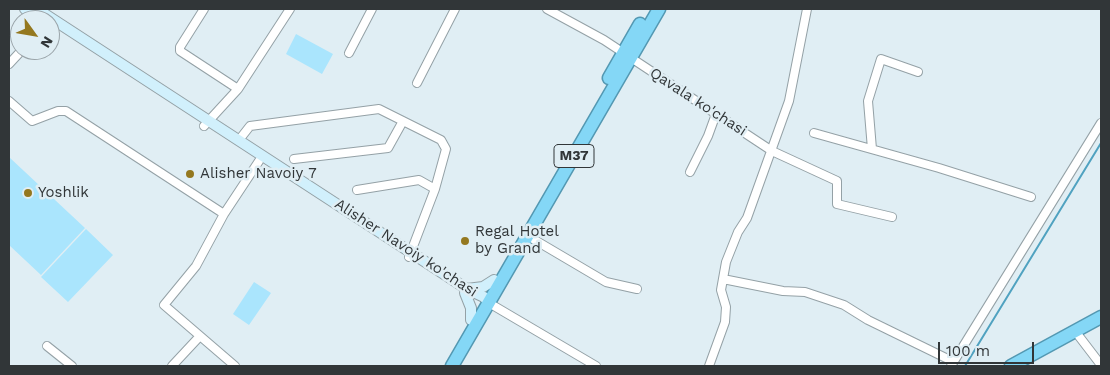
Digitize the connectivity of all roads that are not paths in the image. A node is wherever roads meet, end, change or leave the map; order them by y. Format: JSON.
{"nodes":[{"id":1,"x":204,"y":9,"type":"edge"},
{"id":2,"x":290,"y":9,"type":"edge"},
{"id":3,"x":372,"y":9,"type":"edge"},
{"id":4,"x":455,"y":9,"type":"edge"},
{"id":5,"x":547,"y":9,"type":"edge"},
{"id":6,"x":649,"y":9,"type":"edge"},
{"id":7,"x":659,"y":9,"type":"edge"},
{"id":8,"x":807,"y":9,"type":"edge"},
{"id":9,"x":60,"y":29,"type":"edge"},
{"id":10,"x":349,"y":53,"type":"dead end"},
{"id":11,"x":627,"y":56,"type":"junction"},
{"id":12,"x":918,"y":72,"type":"dead end"},
{"id":13,"x":417,"y":82,"type":"dead end"},
{"id":14,"x":238,"y":89,"type":"junction"},
{"id":15,"x":9,"y":101,"type":"edge"},
{"id":16,"x":716,"y":114,"type":"junction"},
{"id":17,"x":403,"y":121,"type":"junction"},
{"id":18,"x":206,"y":123,"type":"junction"},
{"id":19,"x":1101,"y":123,"type":"edge"},
{"id":20,"x":814,"y":133,"type":"dead end"},
{"id":21,"x":239,"y":140,"type":"junction"},
{"id":22,"x":872,"y":149,"type":"junction"},
{"id":23,"x":772,"y":151,"type":"junction"},
{"id":24,"x":294,"y":159,"type":"dead end"},
{"id":25,"x":259,"y":161,"type":"junction"},
{"id":26,"x":690,"y":172,"type":"dead end"},
{"id":27,"x":435,"y":189,"type":"junction"},
{"id":28,"x":357,"y":190,"type":"dead end"},
{"id":29,"x":1031,"y":197,"type":"dead end"},
{"id":30,"x":224,"y":214,"type":"junction"},
{"id":31,"x":892,"y":217,"type":"dead end"},
{"id":32,"x":528,"y":236,"type":"junction"},
{"id":33,"x":410,"y":255,"type":"junction"},
{"id":34,"x":723,"y":278,"type":"junction"},
{"id":35,"x":494,"y":280,"type":"junction"},
{"id":36,"x":637,"y":289,"type":"dead end"},
{"id":37,"x":466,"y":291,"type":"junction"},
{"id":38,"x":485,"y":300,"type":"junction"},
{"id":39,"x":1101,"y":317,"type":"edge"},
{"id":40,"x":471,"y":320,"type":"junction"},
{"id":41,"x":1075,"y":331,"type":"junction"},
{"id":42,"x":200,"y":336,"type":"junction"},
{"id":43,"x":47,"y":346,"type":"dead end"},
{"id":44,"x":582,"y":358,"type":"junction"},
{"id":45,"x":951,"y":364,"type":"edge"},
{"id":46,"x":1101,"y":365,"type":"edge"},
{"id":47,"x":72,"y":366,"type":"edge"},
{"id":48,"x":172,"y":366,"type":"edge"},
{"id":49,"x":235,"y":366,"type":"edge"},
{"id":50,"x":445,"y":366,"type":"edge"},
{"id":51,"x":452,"y":366,"type":"edge"},
{"id":52,"x":576,"y":366,"type":"edge"},
{"id":53,"x":596,"y":366,"type":"edge"},
{"id":54,"x":708,"y":366,"type":"edge"},
{"id":55,"x":1011,"y":366,"type":"edge"}],
"edges":[{"from":1,"to":14,"type":"street"},
{"from":2,"to":14,"type":"street"},
{"from":3,"to":10,"type":"street"},
{"from":4,"to":13,"type":"street"},
{"from":5,"to":11,"type":"street","name":"Qavala ko'chasi"},
{"from":6,"to":11,"type":"highway","number":"M37"},
{"from":7,"to":11,"type":"highway","number":"M37"},
{"from":8,"to":23,"type":"street"},
{"from":9,"to":18,"type":"main road","name":"Alisher Navoiy ko'chasi"},
{"from":11,"to":16,"type":"street","name":"Qavala ko'chasi"},
{"from":11,"to":32,"type":"highway","number":"M37"},
{"from":11,"to":35,"type":"highway","number":"M37"},
{"from":12,"to":22,"type":"street"},
{"from":14,"to":18,"type":"street"},
{"from":15,"to":30,"type":"street"},
{"from":16,"to":23,"type":"street","name":"Qavala ko'chasi"},
{"from":16,"to":26,"type":"street"},
{"from":17,"to":21,"type":"street"},
{"from":17,"to":24,"type":"street"},
{"from":17,"to":27,"type":"street"},
{"from":18,"to":21,"type":"main road","name":"Alisher Navoiy ko'chasi"},
{"from":18,"to":25,"type":"main road","name":"Alisher Navoiy ko'chasi"},
{"from":19,"to":45,"type":"street"},
{"from":20,"to":22,"type":"street"},
{"from":21,"to":33,"type":"main road","name":"Alisher Navoiy ko'chasi"},
{"from":22,"to":29,"type":"street"},
{"from":23,"to":31,"type":"street","name":"Qavala ko'chasi"},
{"from":23,"to":34,"type":"street"},
{"from":25,"to":30,"type":"street"},
{"from":25,"to":33,"type":"main road","name":"Alisher Navoiy ko'chasi"},
{"from":27,"to":28,"type":"street"},
{"from":27,"to":33,"type":"street"},
{"from":30,"to":42,"type":"street"},
{"from":32,"to":36,"type":"street"},
{"from":32,"to":38,"type":"highway","number":"M37"},
{"from":33,"to":37,"type":"main road","name":"Alisher Navoiy ko'chasi"},
{"from":34,"to":45,"type":"street"},
{"from":34,"to":54,"type":"street"},
{"from":35,"to":37,"type":"main road"},
{"from":35,"to":38,"type":"highway","number":"M37"},
{"from":37,"to":38,"type":"main road","name":"Alisher Navoiy ko'chasi"},
{"from":37,"to":40,"type":"main road"},
{"from":38,"to":40,"type":"highway","number":"M37"},
{"from":38,"to":44,"type":"street"},
{"from":38,"to":51,"type":"highway","number":"M37"},
{"from":39,"to":41,"type":"highway"},
{"from":40,"to":50,"type":"highway","number":"M37"},
{"from":41,"to":46,"type":"street"},
{"from":41,"to":55,"type":"highway"},
{"from":42,"to":48,"type":"street"},
{"from":42,"to":49,"type":"street"},
{"from":43,"to":47,"type":"street"},
{"from":44,"to":52,"type":"street"},
{"from":44,"to":53,"type":"street"}]}
